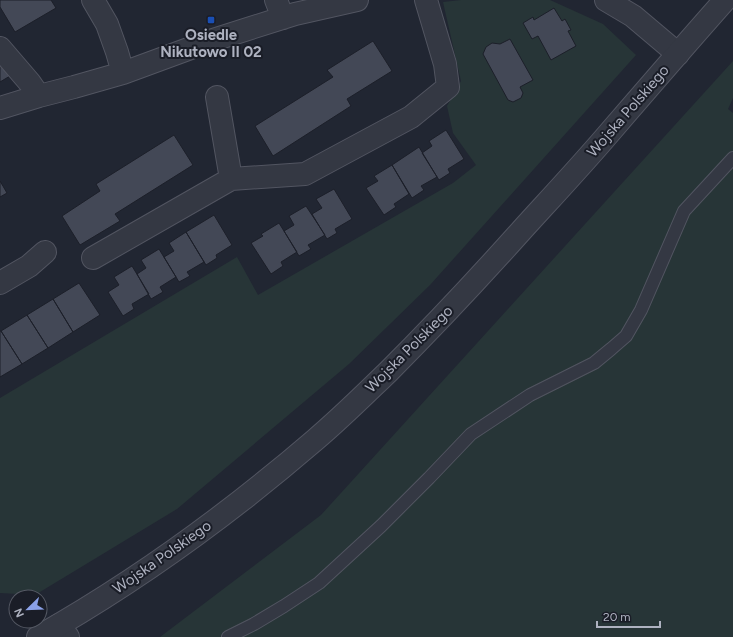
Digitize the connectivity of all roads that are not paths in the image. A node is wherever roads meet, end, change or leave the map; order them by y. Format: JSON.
{"nodes":[{"id":1,"x":93,"y":0,"type":"edge"},
{"id":2,"x":426,"y":0,"type":"edge"},
{"id":3,"x":606,"y":0,"type":"edge"},
{"id":4,"x":725,"y":0,"type":"edge"},
{"id":5,"x":351,"y":1,"type":"edge"},
{"id":6,"x":279,"y":9,"type":"edge"},
{"id":7,"x":0,"y":48,"type":"edge"},
{"id":8,"x":678,"y":54,"type":"junction"},
{"id":9,"x":123,"y":73,"type":"junction"},
{"id":10,"x":39,"y":96,"type":"junction"},
{"id":11,"x":217,"y":97,"type":"dead end"},
{"id":12,"x":0,"y":108,"type":"edge"},
{"id":13,"x":733,"y":158,"type":"edge"},
{"id":14,"x":231,"y":179,"type":"junction"},
{"id":15,"x":45,"y":252,"type":"dead end"},
{"id":16,"x":93,"y":258,"type":"dead end"},
{"id":17,"x":0,"y":283,"type":"edge"},
{"id":18,"x":63,"y":631,"type":"edge"},
{"id":19,"x":38,"y":637,"type":"edge"},
{"id":20,"x":228,"y":637,"type":"edge"}],
"edges":[{"from":1,"to":9,"type":"street"},
{"from":2,"to":14,"type":"street"},
{"from":3,"to":8,"type":"street"},
{"from":4,"to":8,"type":"street","name":"Wojska Polskiego"},
{"from":5,"to":6,"type":"street"},
{"from":6,"to":9,"type":"street"},
{"from":7,"to":10,"type":"street"},
{"from":8,"to":18,"type":"street","name":"Wojska Polskiego"},
{"from":9,"to":10,"type":"street"},
{"from":10,"to":12,"type":"street"},
{"from":11,"to":14,"type":"street"},
{"from":13,"to":20,"type":"lane"},
{"from":14,"to":16,"type":"street"},
{"from":15,"to":17,"type":"street"},
{"from":18,"to":19,"type":"street","name":"Wojska Polskiego"}]}
